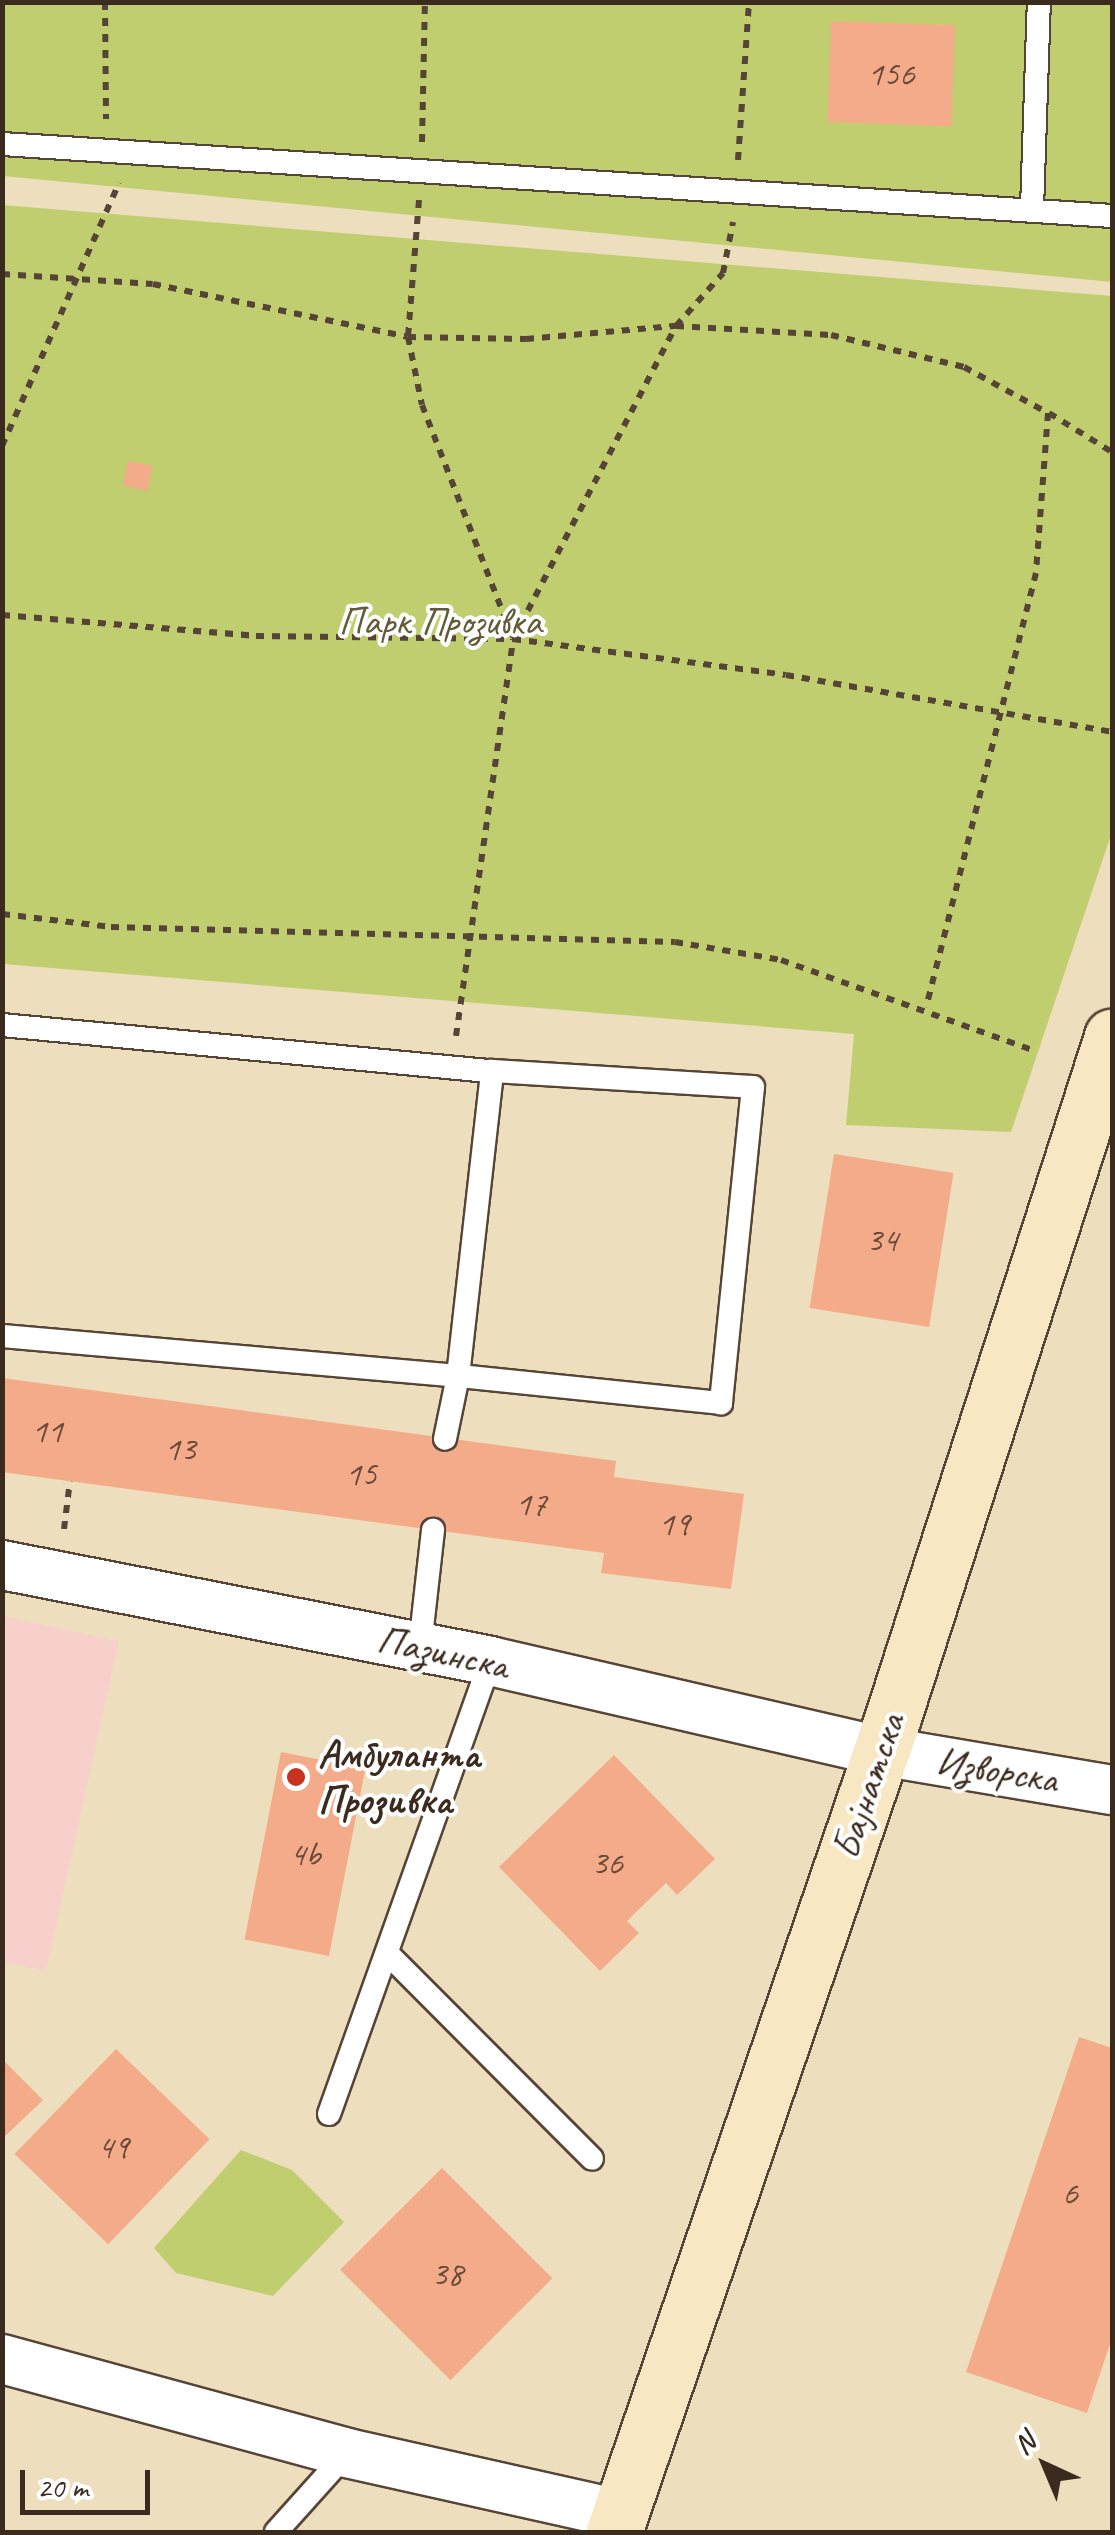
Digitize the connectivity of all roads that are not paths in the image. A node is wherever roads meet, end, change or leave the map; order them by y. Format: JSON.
{"nodes":[{"id":1,"x":1039,"y":2,"type":"edge"},
{"id":2,"x":2,"y":144,"type":"edge"},
{"id":3,"x":1032,"y":209,"type":"junction"},
{"id":4,"x":1112,"y":216,"type":"edge"},
{"id":5,"x":2,"y":1025,"type":"edge"},
{"id":6,"x":1112,"y":1037,"type":"edge"},
{"id":7,"x":492,"y":1071,"type":"junction"},
{"id":8,"x":2,"y":1336,"type":"edge"},
{"id":9,"x":458,"y":1376,"type":"junction"},
{"id":10,"x":444,"y":1439,"type":"dead end"},
{"id":11,"x":432,"y":1530,"type":"dead end"},
{"id":12,"x":2,"y":1564,"type":"edge"},
{"id":13,"x":420,"y":1646,"type":"junction"},
{"id":14,"x":490,"y":1660,"type":"junction"},
{"id":15,"x":881,"y":1751,"type":"junction"},
{"id":16,"x":1112,"y":1790,"type":"edge"},
{"id":17,"x":390,"y":1956,"type":"junction"},
{"id":18,"x":329,"y":2114,"type":"dead end"},
{"id":19,"x":592,"y":2159,"type":"dead end"},
{"id":20,"x":2,"y":2359,"type":"edge"},
{"id":21,"x":347,"y":2453,"type":"junction"},
{"id":22,"x":617,"y":2523,"type":"edge"},
{"id":23,"x":276,"y":2532,"type":"edge"}],
"edges":[{"from":1,"to":3,"type":"lane"},
{"from":2,"to":3,"type":"lane"},
{"from":3,"to":4,"type":"lane"},
{"from":5,"to":7,"type":"lane"},
{"from":6,"to":15,"type":"main road","name":"Бајнатска"},
{"from":7,"to":9,"type":"lane"},
{"from":7,"to":9,"type":"lane"},
{"from":8,"to":9,"type":"lane"},
{"from":9,"to":10,"type":"lane"},
{"from":11,"to":13,"type":"lane"},
{"from":12,"to":13,"type":"street","name":"Пазинска"},
{"from":13,"to":14,"type":"street","name":"Пазинска"},
{"from":14,"to":15,"type":"street","name":"Пазинска"},
{"from":14,"to":17,"type":"lane"},
{"from":15,"to":16,"type":"street","name":"Изворска"},
{"from":15,"to":22,"type":"main road","name":"Бајнатска"},
{"from":17,"to":18,"type":"lane"},
{"from":17,"to":19,"type":"lane"},
{"from":20,"to":21,"type":"street"},
{"from":21,"to":22,"type":"street"},
{"from":21,"to":23,"type":"lane"}]}
